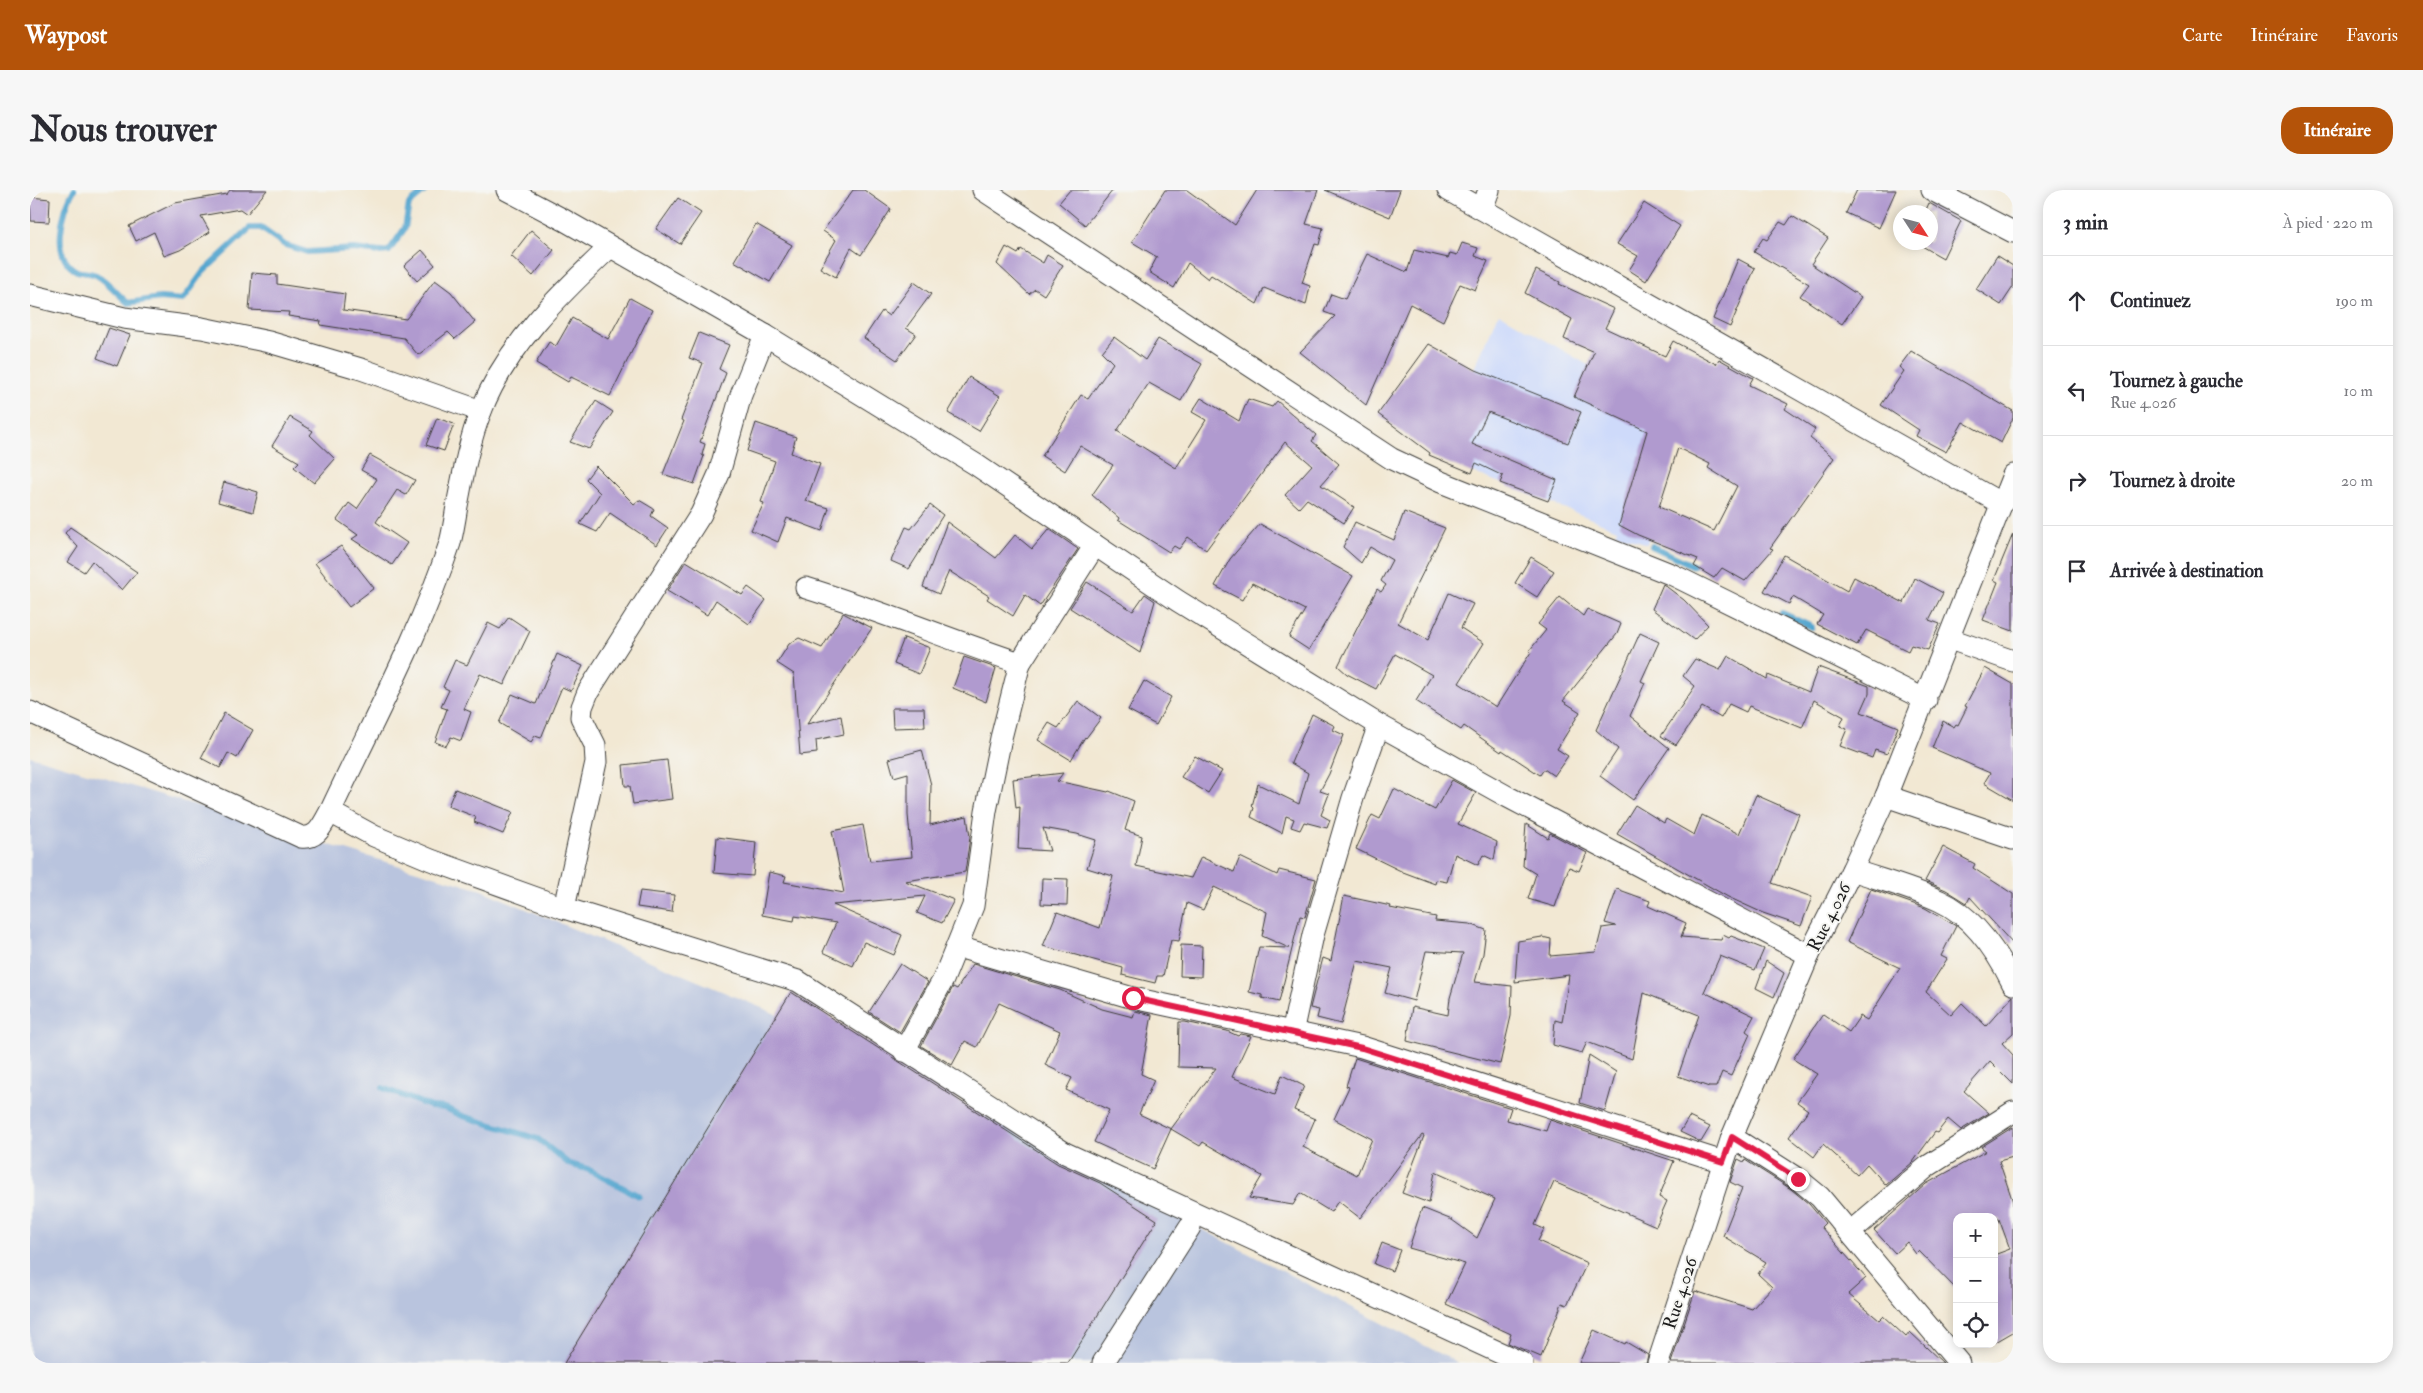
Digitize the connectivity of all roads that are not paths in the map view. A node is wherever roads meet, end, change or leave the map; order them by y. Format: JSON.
{"nodes":[{"id":1,"x":507,"y":190,"type":"edge"},
{"id":2,"x":982,"y":190,"type":"edge"},
{"id":3,"x":1448,"y":190,"type":"edge"},
{"id":4,"x":1932,"y":190,"type":"edge"},
{"id":5,"x":1486,"y":200,"type":"edge"},
{"id":6,"x":2013,"y":232,"type":"edge"},
{"id":7,"x":610,"y":246,"type":"junction"},
{"id":8,"x":30,"y":294,"type":"edge"},
{"id":9,"x":764,"y":335,"type":"junction"},
{"id":10,"x":481,"y":411,"type":"junction"},
{"id":11,"x":2013,"y":476,"type":"edge"},
{"id":12,"x":2002,"y":504,"type":"junction"},
{"id":13,"x":1095,"y":545,"type":"junction"},
{"id":14,"x":806,"y":588,"type":"dead end"},
{"id":15,"x":1950,"y":639,"type":"junction"},
{"id":16,"x":2013,"y":661,"type":"edge"},
{"id":17,"x":1020,"y":663,"type":"junction"},
{"id":18,"x":1926,"y":700,"type":"junction"},
{"id":19,"x":30,"y":712,"type":"edge"},
{"id":20,"x":1380,"y":725,"type":"junction"},
{"id":21,"x":1886,"y":796,"type":"junction"},
{"id":22,"x":330,"y":812,"type":"junction"},
{"id":23,"x":2013,"y":839,"type":"edge"},
{"id":24,"x":1852,"y":870,"type":"junction"},
{"id":25,"x":564,"y":908,"type":"junction"},
{"id":26,"x":958,"y":948,"type":"junction"},
{"id":27,"x":1809,"y":955,"type":"junction"},
{"id":28,"x":2013,"y":984,"type":"edge"},
{"id":29,"x":1292,"y":1032,"type":"junction"},
{"id":30,"x":904,"y":1051,"type":"junction"},
{"id":31,"x":2013,"y":1112,"type":"edge"},
{"id":32,"x":1732,"y":1137,"type":"junction"},
{"id":33,"x":1723,"y":1162,"type":"junction"},
{"id":34,"x":1190,"y":1227,"type":"dead end"},
{"id":35,"x":1850,"y":1232,"type":"junction"},
{"id":36,"x":1102,"y":1363,"type":"edge"},
{"id":37,"x":1522,"y":1363,"type":"edge"},
{"id":38,"x":1658,"y":1363,"type":"edge"},
{"id":39,"x":1959,"y":1363,"type":"edge"}],
"edges":[{"from":1,"to":7,"type":"street"},
{"from":2,"to":18,"type":"street"},
{"from":3,"to":5,"type":"street"},
{"from":4,"to":6,"type":"street"},
{"from":5,"to":12,"type":"street"},
{"from":7,"to":9,"type":"street"},
{"from":7,"to":10,"type":"street"},
{"from":8,"to":10,"type":"street"},
{"from":9,"to":13,"type":"street"},
{"from":9,"to":25,"type":"street"},
{"from":10,"to":22,"type":"street"},
{"from":11,"to":12,"type":"street","name":"Rue 4.026"},
{"from":12,"to":15,"type":"street","name":"Rue 4.026"},
{"from":13,"to":17,"type":"street"},
{"from":13,"to":20,"type":"street"},
{"from":14,"to":17,"type":"street"},
{"from":15,"to":16,"type":"street"},
{"from":15,"to":18,"type":"street","name":"Rue 4.026"},
{"from":17,"to":26,"type":"street"},
{"from":18,"to":21,"type":"street","name":"Rue 4.026"},
{"from":19,"to":22,"type":"street"},
{"from":20,"to":27,"type":"street"},
{"from":20,"to":29,"type":"street"},
{"from":21,"to":23,"type":"street"},
{"from":21,"to":24,"type":"street","name":"Rue 4.026"},
{"from":22,"to":25,"type":"street"},
{"from":24,"to":27,"type":"street","name":"Rue 4.026"},
{"from":24,"to":28,"type":"street"},
{"from":25,"to":30,"type":"street"},
{"from":26,"to":29,"type":"street"},
{"from":26,"to":30,"type":"street"},
{"from":27,"to":32,"type":"street","name":"Rue 4.026"},
{"from":29,"to":33,"type":"street"},
{"from":30,"to":37,"type":"street"},
{"from":31,"to":35,"type":"street"},
{"from":32,"to":33,"type":"street","name":"Rue 4.026"},
{"from":32,"to":35,"type":"street"},
{"from":33,"to":38,"type":"street","name":"Rue 4.026"},
{"from":34,"to":36,"type":"street"},
{"from":35,"to":39,"type":"street"}]}
